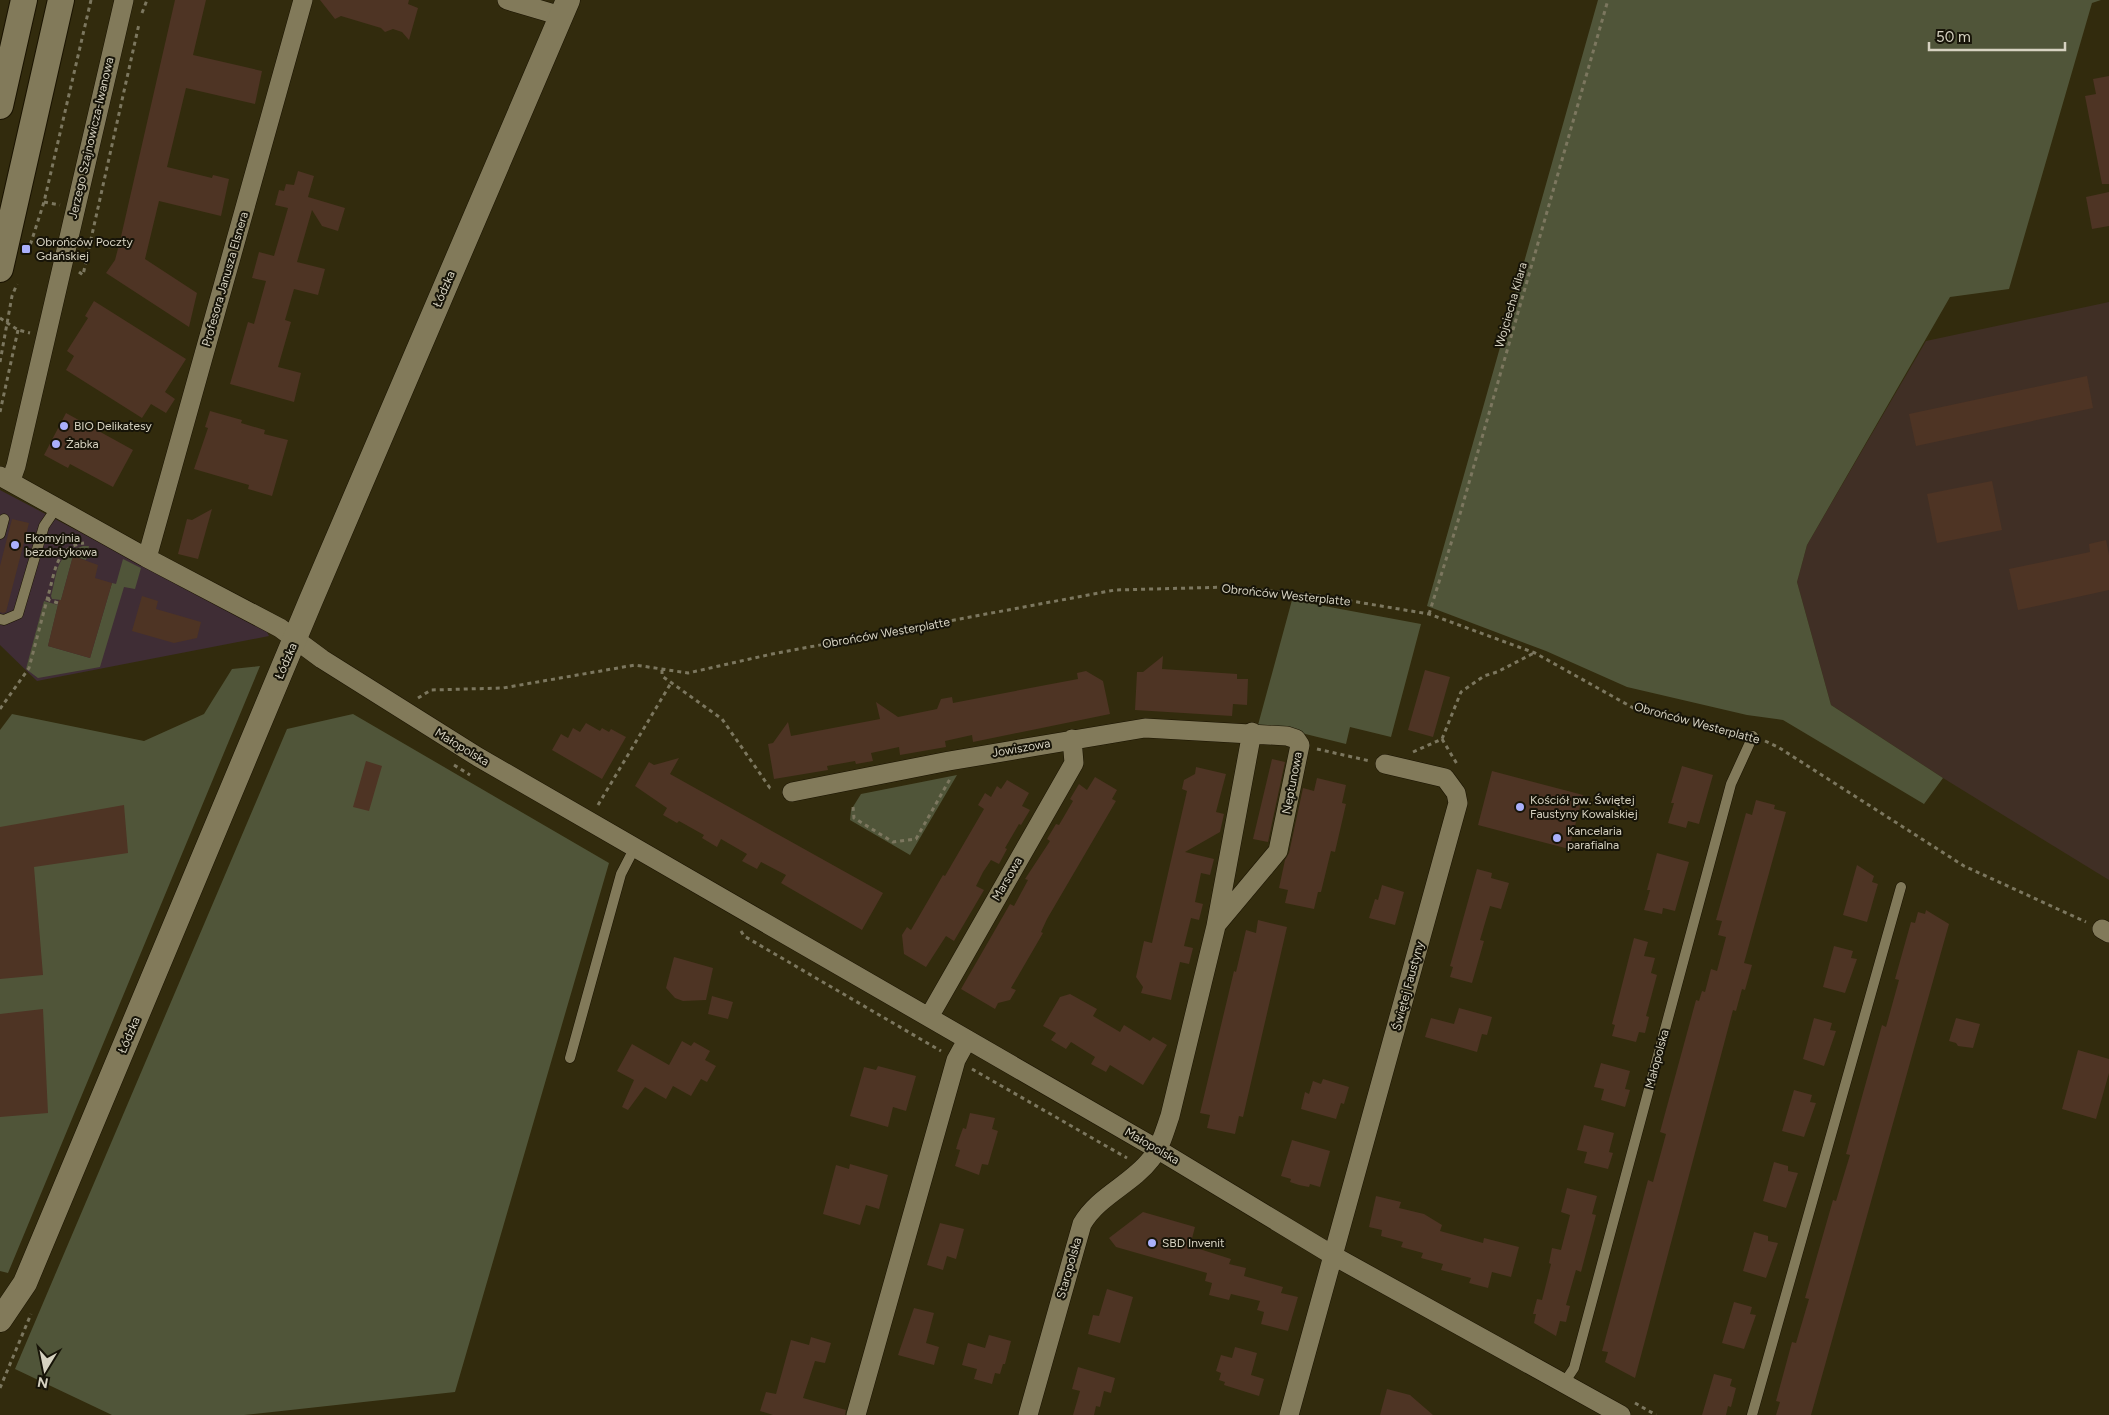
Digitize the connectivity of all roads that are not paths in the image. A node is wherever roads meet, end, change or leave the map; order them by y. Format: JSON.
{"nodes":[{"id":1,"x":24,"y":0,"type":"edge"},
{"id":2,"x":61,"y":0,"type":"edge"},
{"id":3,"x":124,"y":0,"type":"edge"},
{"id":4,"x":303,"y":0,"type":"edge"},
{"id":5,"x":507,"y":0,"type":"edge"},
{"id":6,"x":564,"y":8,"type":"edge"},
{"id":7,"x":0,"y":106,"type":"edge"},
{"id":8,"x":0,"y":269,"type":"edge"},
{"id":9,"x":5,"y":478,"type":"edge"},
{"id":10,"x":57,"y":507,"type":"junction"},
{"id":11,"x":4,"y":519,"type":"dead end"},
{"id":12,"x":0,"y":534,"type":"edge"},
{"id":13,"x":147,"y":558,"type":"junction"},
{"id":14,"x":0,"y":619,"type":"edge"},
{"id":15,"x":295,"y":638,"type":"junction"},
{"id":16,"x":1252,"y":732,"type":"junction"},
{"id":17,"x":1753,"y":736,"type":"road end"},
{"id":18,"x":1072,"y":739,"type":"junction"},
{"id":19,"x":1385,"y":764,"type":"road end"},
{"id":20,"x":792,"y":792,"type":"road end"},
{"id":21,"x":635,"y":847,"type":"junction"},
{"id":22,"x":1901,"y":887,"type":"dead end"},
{"id":23,"x":1216,"y":926,"type":"junction"},
{"id":24,"x":929,"y":1017,"type":"junction"},
{"id":25,"x":967,"y":1040,"type":"junction"},
{"id":26,"x":570,"y":1058,"type":"dead end"},
{"id":27,"x":1157,"y":1149,"type":"junction"},
{"id":28,"x":1334,"y":1256,"type":"junction"},
{"id":29,"x":0,"y":1320,"type":"edge"},
{"id":30,"x":1564,"y":1383,"type":"junction"},
{"id":31,"x":856,"y":1415,"type":"edge"},
{"id":32,"x":1028,"y":1415,"type":"edge"},
{"id":33,"x":1289,"y":1415,"type":"edge"},
{"id":34,"x":1621,"y":1415,"type":"edge"},
{"id":35,"x":1752,"y":1415,"type":"edge"}],
"edges":[{"from":1,"to":7,"type":"main road"},
{"from":2,"to":8,"type":"main road"},
{"from":3,"to":9,"type":"street","name":"Jerzego Szajnowicza-Iwanowa"},
{"from":4,"to":13,"type":"street","name":"Profesora Janusza Elsnera"},
{"from":5,"to":6,"type":"street"},
{"from":6,"to":15,"type":"street","name":"Łódzka"},
{"from":9,"to":10,"type":"street","name":"Małopolska"},
{"from":10,"to":13,"type":"street","name":"Małopolska"},
{"from":10,"to":14,"type":"lane"},
{"from":11,"to":12,"type":"lane"},
{"from":13,"to":15,"type":"street","name":"Małopolska"},
{"from":15,"to":21,"type":"street","name":"Małopolska"},
{"from":15,"to":29,"type":"street","name":"Łódzka"},
{"from":16,"to":18,"type":"street","name":"Jowiszowa"},
{"from":16,"to":23,"type":"street","name":"Neptunowa"},
{"from":16,"to":23,"type":"street","name":"Neptunowa"},
{"from":17,"to":30,"type":"lane","name":"Małopolska"},
{"from":18,"to":20,"type":"street","name":"Jowiszowa"},
{"from":18,"to":24,"type":"street","name":"Marsowa"},
{"from":19,"to":28,"type":"street","name":"Świętej Faustyny"},
{"from":21,"to":24,"type":"street","name":"Małopolska"},
{"from":21,"to":26,"type":"lane"},
{"from":22,"to":35,"type":"lane"},
{"from":23,"to":27,"type":"street","name":"Neptunowa"},
{"from":24,"to":25,"type":"street","name":"Małopolska"},
{"from":25,"to":27,"type":"street","name":"Małopolska"},
{"from":25,"to":31,"type":"street"},
{"from":27,"to":28,"type":"street","name":"Małopolska"},
{"from":27,"to":32,"type":"street","name":"Staropolska"},
{"from":28,"to":30,"type":"street","name":"Małopolska"},
{"from":28,"to":33,"type":"street"},
{"from":30,"to":34,"type":"street","name":"Małopolska"}]}
